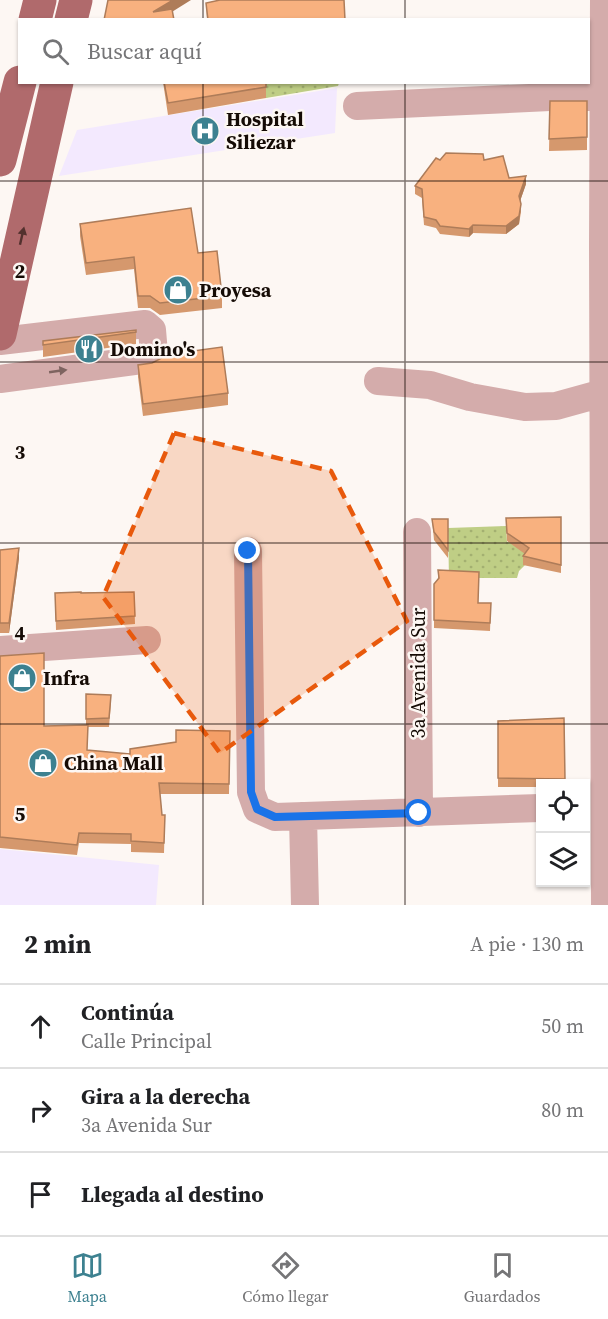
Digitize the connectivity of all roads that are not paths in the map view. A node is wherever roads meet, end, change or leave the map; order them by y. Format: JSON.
{"nodes":[{"id":1,"x":40,"y":0,"type":"edge"},
{"id":2,"x":76,"y":0,"type":"edge"},
{"id":3,"x":605,"y":2,"type":"edge"},
{"id":4,"x":36,"y":18,"type":"edge"},
{"id":5,"x":72,"y":18,"type":"edge"},
{"id":6,"x":19,"y":84,"type":"edge"},
{"id":7,"x":57,"y":84,"type":"edge"},
{"id":8,"x":603,"y":97,"type":"junction"},
{"id":9,"x":357,"y":106,"type":"dead end"},
{"id":10,"x":0,"y":160,"type":"edge"},
{"id":11,"x":605,"y":287,"type":"edge"},
{"id":12,"x":0,"y":334,"type":"edge"},
{"id":13,"x":0,"y":341,"type":"edge"},
{"id":14,"x":0,"y":379,"type":"edge"},
{"id":15,"x":378,"y":381,"type":"dead end"},
{"id":16,"x":603,"y":393,"type":"junction"},
{"id":17,"x":417,"y":532,"type":"dead end"},
{"id":18,"x":248,"y":551,"type":"dead end"},
{"id":19,"x":147,"y":640,"type":"dead end"},
{"id":20,"x":0,"y":650,"type":"edge"},
{"id":21,"x":599,"y":806,"type":"edge"},
{"id":22,"x":536,"y":808,"type":"edge"},
{"id":23,"x":419,"y":813,"type":"junction"},
{"id":24,"x":303,"y":816,"type":"junction"},
{"id":25,"x":305,"y":905,"type":"edge"},
{"id":26,"x":605,"y":905,"type":"edge"}],
"edges":[{"from":1,"to":4,"type":"main road"},
{"from":2,"to":5,"type":"main road"},
{"from":3,"to":8,"type":"street"},
{"from":6,"to":10,"type":"main road"},
{"from":12,"to":7,"type":"main road","one_way":true},
{"from":8,"to":9,"type":"street"},
{"from":8,"to":11,"type":"street"},
{"from":11,"to":16,"type":"street"},
{"from":14,"to":13,"type":"street","one_way":true},
{"from":15,"to":16,"type":"street"},
{"from":16,"to":21,"type":"street"},
{"from":17,"to":23,"type":"street","name":"3a Avenida Sur"},
{"from":18,"to":24,"type":"street"},
{"from":19,"to":20,"type":"street"},
{"from":21,"to":26,"type":"street"},
{"from":22,"to":23,"type":"street"},
{"from":23,"to":24,"type":"street"},
{"from":24,"to":25,"type":"street"}]}
